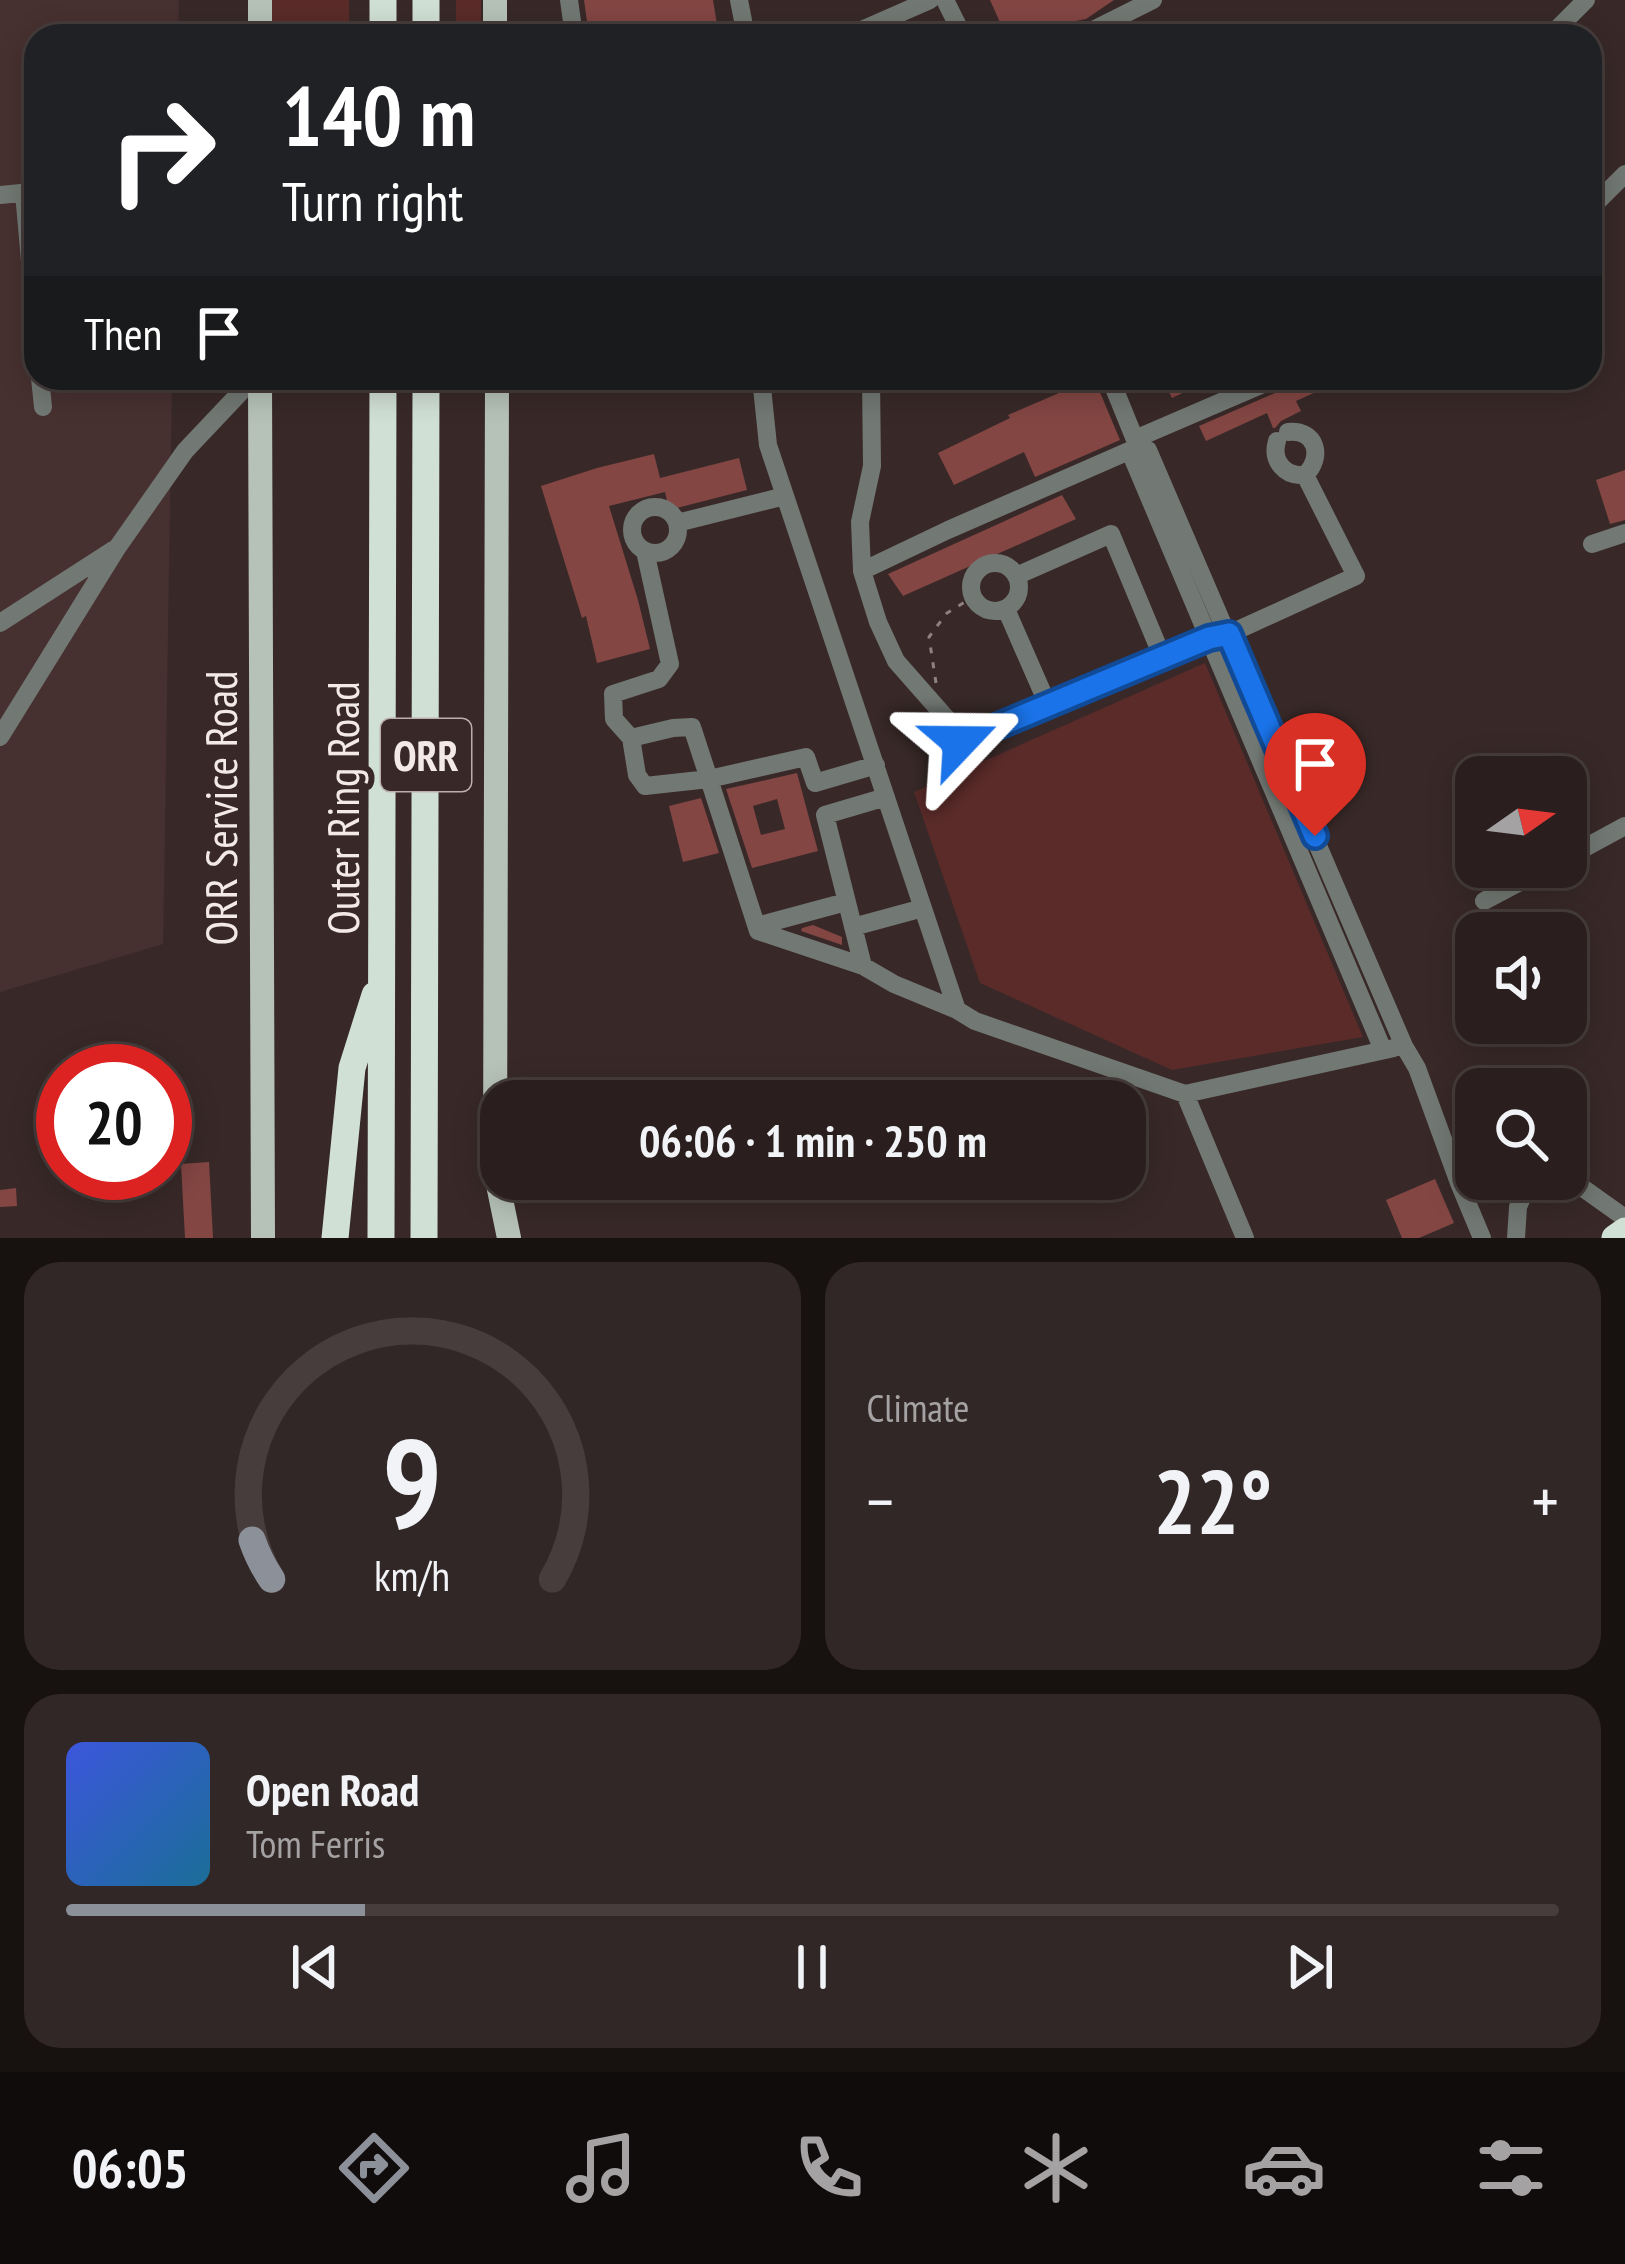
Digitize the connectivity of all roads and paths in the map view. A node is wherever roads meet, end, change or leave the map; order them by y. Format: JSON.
{"nodes":[{"id":1,"x":930,"y":0,"type":"edge"},
{"id":2,"x":1153,"y":0,"type":"edge"},
{"id":3,"x":1586,"y":0,"type":"edge"},
{"id":4,"x":875,"y":24,"type":"edge"},
{"id":5,"x":1105,"y":24,"type":"edge"},
{"id":6,"x":1562,"y":24,"type":"edge"},
{"id":7,"x":1625,"y":174,"type":"edge"},
{"id":8,"x":1602,"y":197,"type":"edge"},
{"id":9,"x":41,"y":390,"type":"edge"},
{"id":10,"x":245,"y":390,"type":"edge"},
{"id":11,"x":257,"y":390,"type":"edge"},
{"id":12,"x":383,"y":390,"type":"edge"},
{"id":13,"x":426,"y":390,"type":"edge"},
{"id":14,"x":497,"y":390,"type":"edge"},
{"id":15,"x":762,"y":390,"type":"edge"},
{"id":16,"x":872,"y":390,"type":"edge"},
{"id":17,"x":1115,"y":390,"type":"edge"},
{"id":18,"x":1251,"y":390,"type":"edge"},
{"id":19,"x":43,"y":407,"type":"dead end"},
{"id":20,"x":1136,"y":443,"type":"junction"},
{"id":21,"x":1305,"y":475,"type":"junction"},
{"id":22,"x":785,"y":496,"type":"junction"},
{"id":23,"x":677,"y":523,"type":"junction"},
{"id":24,"x":1625,"y":532,"type":"edge"},
{"id":25,"x":1592,"y":544,"type":"dead end"},
{"id":26,"x":117,"y":548,"type":"junction"},
{"id":27,"x":645,"y":551,"type":"junction"},
{"id":28,"x":862,"y":571,"type":"junction"},
{"id":29,"x":1016,"y":577,"type":"junction"},
{"id":30,"x":973,"y":598,"type":"junction"},
{"id":31,"x":1006,"y":609,"type":"junction"},
{"id":32,"x":0,"y":623,"type":"edge"},
{"id":33,"x":1219,"y":636,"type":"junction"},
{"id":34,"x":1162,"y":656,"type":"junction"},
{"id":35,"x":1048,"y":704,"type":"junction"},
{"id":36,"x":947,"y":719,"type":"junction"},
{"id":37,"x":0,"y":737,"type":"edge"},
{"id":38,"x":632,"y":738,"type":"junction"},
{"id":39,"x":876,"y":765,"type":"junction"},
{"id":40,"x":709,"y":779,"type":"junction"},
{"id":41,"x":827,"y":780,"type":"junction"},
{"id":42,"x":886,"y":797,"type":"junction"},
{"id":43,"x":835,"y":812,"type":"junction"},
{"id":44,"x":1625,"y":826,"type":"edge"},
{"id":45,"x":1587,"y":847,"type":"edge"},
{"id":46,"x":1508,"y":888,"type":"edge"},
{"id":47,"x":1484,"y":901,"type":"dead end"},
{"id":48,"x":846,"y":902,"type":"junction"},
{"id":49,"x":923,"y":908,"type":"junction"},
{"id":50,"x":757,"y":926,"type":"junction"},
{"id":51,"x":853,"y":927,"type":"junction"},
{"id":52,"x":863,"y":966,"type":"junction"},
{"id":53,"x":384,"y":968,"type":"junction"},
{"id":54,"x":957,"y":1010,"type":"junction"},
{"id":55,"x":1404,"y":1046,"type":"junction"},
{"id":56,"x":1383,"y":1051,"type":"junction"},
{"id":57,"x":1185,"y":1094,"type":"junction"},
{"id":58,"x":1587,"y":1191,"type":"edge"},
{"id":59,"x":1521,"y":1200,"type":"edge"},
{"id":60,"x":1625,"y":1218,"type":"edge"},
{"id":61,"x":1625,"y":1231,"type":"edge"},
{"id":62,"x":262,"y":1238,"type":"edge"},
{"id":63,"x":335,"y":1238,"type":"edge"},
{"id":64,"x":381,"y":1238,"type":"edge"},
{"id":65,"x":424,"y":1238,"type":"edge"},
{"id":66,"x":508,"y":1238,"type":"edge"},
{"id":67,"x":1245,"y":1238,"type":"edge"},
{"id":68,"x":1482,"y":1238,"type":"edge"},
{"id":69,"x":1516,"y":1238,"type":"edge"},
{"id":70,"x":1615,"y":1238,"type":"edge"}],
"edges":[{"from":1,"to":4,"type":"street"},
{"from":2,"to":5,"type":"street"},
{"from":3,"to":6,"type":"street"},
{"from":7,"to":8,"type":"street"},
{"from":9,"to":19,"type":"street"},
{"from":10,"to":26,"type":"street"},
{"from":11,"to":62,"type":"main road","name":"ORR Service Road"},
{"from":12,"to":53,"type":"highway","name":"Outer Ring Road","number":"ORR"},
{"from":13,"to":65,"type":"highway","name":"Outer Ring Road","number":"ORR"},
{"from":14,"to":66,"type":"main road"},
{"from":15,"to":22,"type":"street"},
{"from":16,"to":28,"type":"street"},
{"from":17,"to":20,"type":"street"},
{"from":18,"to":20,"type":"street"},
{"from":20,"to":28,"type":"street"},
{"from":20,"to":33,"type":"street"},
{"from":21,"to":21,"type":"street"},
{"from":21,"to":33,"type":"street"},
{"from":22,"to":23,"type":"street"},
{"from":22,"to":39,"type":"street"},
{"from":23,"to":27,"type":"street"},
{"from":23,"to":27,"type":"street"},
{"from":24,"to":25,"type":"street"},
{"from":26,"to":32,"type":"street"},
{"from":26,"to":37,"type":"street"},
{"from":27,"to":38,"type":"street"},
{"from":28,"to":36,"type":"street"},
{"from":29,"to":30,"type":"street"},
{"from":29,"to":31,"type":"street"},
{"from":29,"to":34,"type":"street"},
{"from":30,"to":31,"type":"street"},
{"from":30,"to":36,"type":"path"},
{"from":31,"to":35,"type":"street"},
{"from":33,"to":34,"type":"street"},
{"from":33,"to":55,"type":"street"},
{"from":33,"to":56,"type":"street"},
{"from":34,"to":35,"type":"street"},
{"from":35,"to":36,"type":"street"},
{"from":38,"to":40,"type":"street"},
{"from":38,"to":40,"type":"street"},
{"from":39,"to":41,"type":"street"},
{"from":39,"to":42,"type":"street"},
{"from":40,"to":41,"type":"street"},
{"from":40,"to":50,"type":"street"},
{"from":41,"to":43,"type":"street"},
{"from":42,"to":43,"type":"street"},
{"from":42,"to":49,"type":"street"},
{"from":43,"to":48,"type":"street"},
{"from":44,"to":45,"type":"street"},
{"from":46,"to":47,"type":"street"},
{"from":48,"to":50,"type":"street"},
{"from":48,"to":51,"type":"street"},
{"from":49,"to":51,"type":"street"},
{"from":49,"to":54,"type":"street"},
{"from":50,"to":52,"type":"street"},
{"from":51,"to":52,"type":"street"},
{"from":52,"to":54,"type":"street"},
{"from":53,"to":63,"type":"highway"},
{"from":53,"to":64,"type":"highway","name":"Outer Ring Road","number":"ORR"},
{"from":54,"to":57,"type":"street"},
{"from":55,"to":56,"type":"street"},
{"from":55,"to":68,"type":"street"},
{"from":56,"to":57,"type":"street"},
{"from":57,"to":67,"type":"street"},
{"from":58,"to":60,"type":"street"},
{"from":59,"to":69,"type":"street"},
{"from":61,"to":70,"type":"highway"}]}
